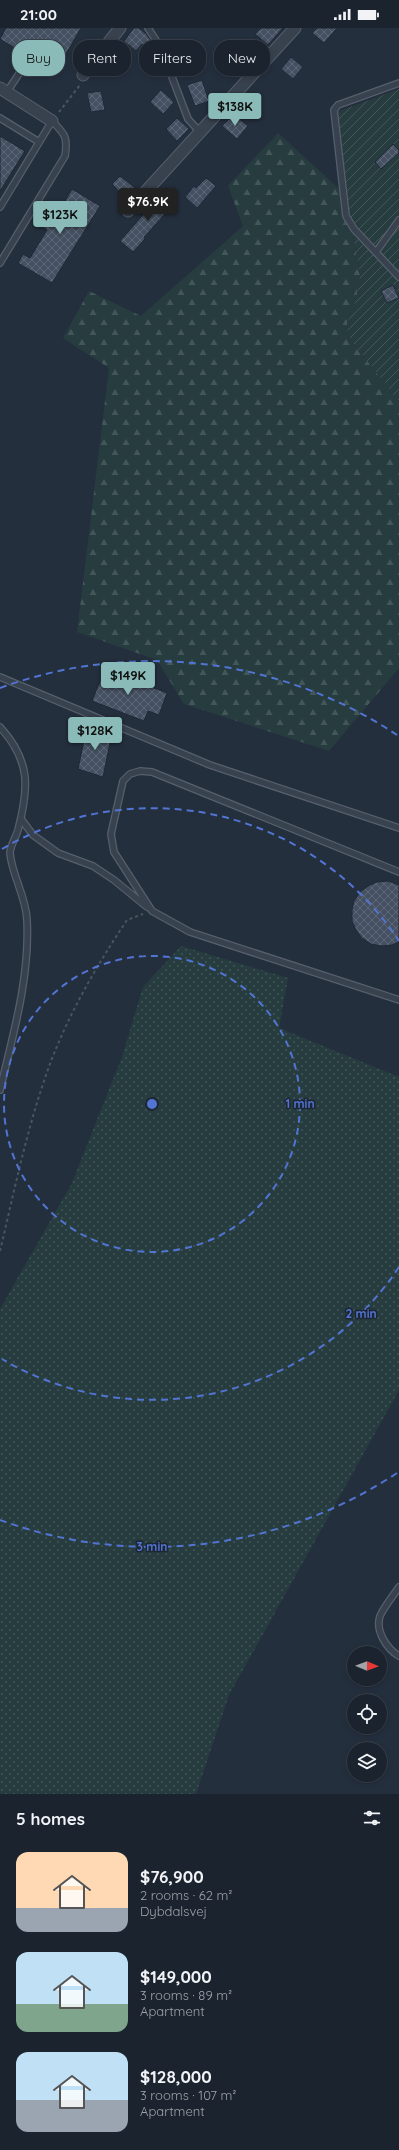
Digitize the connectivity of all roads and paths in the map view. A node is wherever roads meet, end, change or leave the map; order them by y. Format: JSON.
{"nodes":[{"id":1,"x":120,"y":28,"type":"edge"},
{"id":2,"x":148,"y":28,"type":"edge"},
{"id":3,"x":295,"y":28,"type":"edge"},
{"id":4,"x":111,"y":40,"type":"edge"},
{"id":5,"x":16,"y":76,"type":"edge"},
{"id":6,"x":83,"y":76,"type":"edge"},
{"id":7,"x":399,"y":83,"type":"edge"},
{"id":8,"x":4,"y":90,"type":"edge"},
{"id":9,"x":0,"y":118,"type":"edge"},
{"id":10,"x":52,"y":121,"type":"junction"},
{"id":11,"x":200,"y":132,"type":"junction"},
{"id":12,"x":39,"y":142,"type":"junction"},
{"id":13,"x":0,"y":207,"type":"edge"},
{"id":14,"x":128,"y":211,"type":"dead end"},
{"id":15,"x":399,"y":220,"type":"edge"},
{"id":16,"x":376,"y":252,"type":"junction"},
{"id":17,"x":0,"y":263,"type":"edge"},
{"id":18,"x":399,"y":277,"type":"edge"},
{"id":19,"x":0,"y":677,"type":"edge"},
{"id":20,"x":0,"y":727,"type":"edge"},
{"id":21,"x":21,"y":819,"type":"junction"},
{"id":22,"x":399,"y":828,"type":"edge"},
{"id":23,"x":399,"y":872,"type":"edge"},
{"id":24,"x":152,"y":911,"type":"junction"},
{"id":25,"x":399,"y":1000,"type":"edge"},
{"id":26,"x":0,"y":1090,"type":"edge"},
{"id":27,"x":0,"y":1251,"type":"edge"},
{"id":28,"x":399,"y":1588,"type":"edge"},
{"id":29,"x":399,"y":1656,"type":"edge"}],
"edges":[{"from":1,"to":4,"type":"street"},
{"from":2,"to":11,"type":"lane"},
{"from":3,"to":11,"type":"street"},
{"from":5,"to":8,"type":"lane"},
{"from":6,"to":10,"type":"path"},
{"from":7,"to":16,"type":"lane"},
{"from":8,"to":10,"type":"street"},
{"from":9,"to":12,"type":"lane"},
{"from":10,"to":12,"type":"lane"},
{"from":10,"to":17,"type":"lane"},
{"from":11,"to":14,"type":"street"},
{"from":12,"to":13,"type":"lane"},
{"from":15,"to":16,"type":"lane"},
{"from":16,"to":18,"type":"lane"},
{"from":19,"to":22,"type":"lane"},
{"from":20,"to":21,"type":"lane"},
{"from":21,"to":24,"type":"lane"},
{"from":21,"to":26,"type":"lane"},
{"from":23,"to":24,"type":"lane"},
{"from":24,"to":25,"type":"lane"},
{"from":24,"to":27,"type":"path"},
{"from":28,"to":29,"type":"lane"}]}
